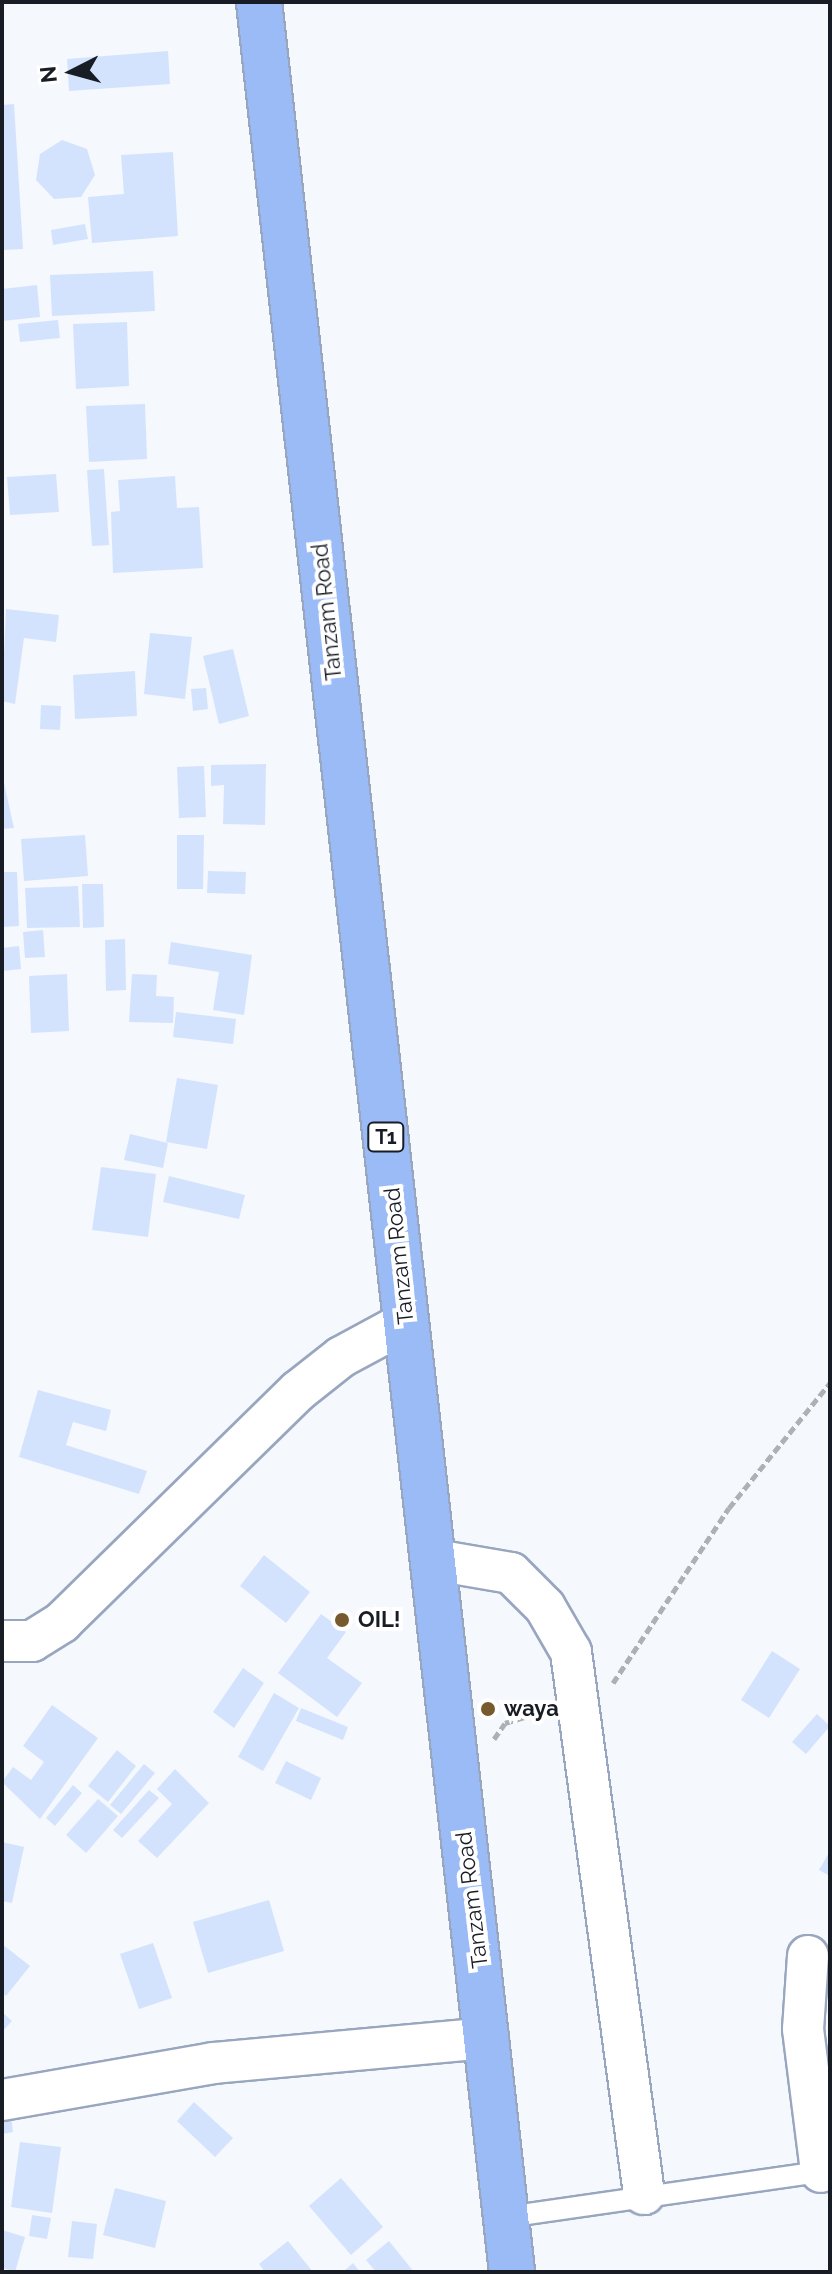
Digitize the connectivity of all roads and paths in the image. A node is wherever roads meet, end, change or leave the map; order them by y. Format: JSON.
{"nodes":[{"id":1,"x":259,"y":2,"type":"edge"},
{"id":2,"x":406,"y":1322,"type":"junction"},
{"id":3,"x":830,"y":1383,"type":"edge"},
{"id":4,"x":435,"y":1560,"type":"junction"},
{"id":5,"x":2,"y":1641,"type":"edge"},
{"id":6,"x":582,"y":1699,"type":"junction"},
{"id":7,"x":458,"y":1788,"type":"junction"},
{"id":8,"x":808,"y":1956,"type":"dead end"},
{"id":9,"x":488,"y":2038,"type":"junction"},
{"id":10,"x":2,"y":2100,"type":"edge"},
{"id":11,"x":825,"y":2172,"type":"edge"},
{"id":12,"x":644,"y":2194,"type":"junction"},
{"id":13,"x":507,"y":2217,"type":"junction"},
{"id":14,"x":512,"y":2272,"type":"edge"}],
"edges":[{"from":1,"to":2,"type":"highway","name":"Tanzam Road","number":"T1"},
{"from":2,"to":4,"type":"highway","name":"Tanzam Road","number":"T1"},
{"from":2,"to":5,"type":"street"},
{"from":3,"to":6,"type":"path"},
{"from":4,"to":6,"type":"street"},
{"from":4,"to":7,"type":"highway","name":"Tanzam Road","number":"T1"},
{"from":6,"to":7,"type":"path"},
{"from":6,"to":12,"type":"street"},
{"from":7,"to":9,"type":"highway","name":"Tanzam Road","number":"T1"},
{"from":8,"to":11,"type":"street"},
{"from":9,"to":10,"type":"street"},
{"from":9,"to":13,"type":"highway","name":"Tanzam Road","number":"T1"},
{"from":11,"to":12,"type":"lane"},
{"from":12,"to":13,"type":"lane"},
{"from":13,"to":14,"type":"highway","name":"Tanzam Road","number":"T1"}]}
